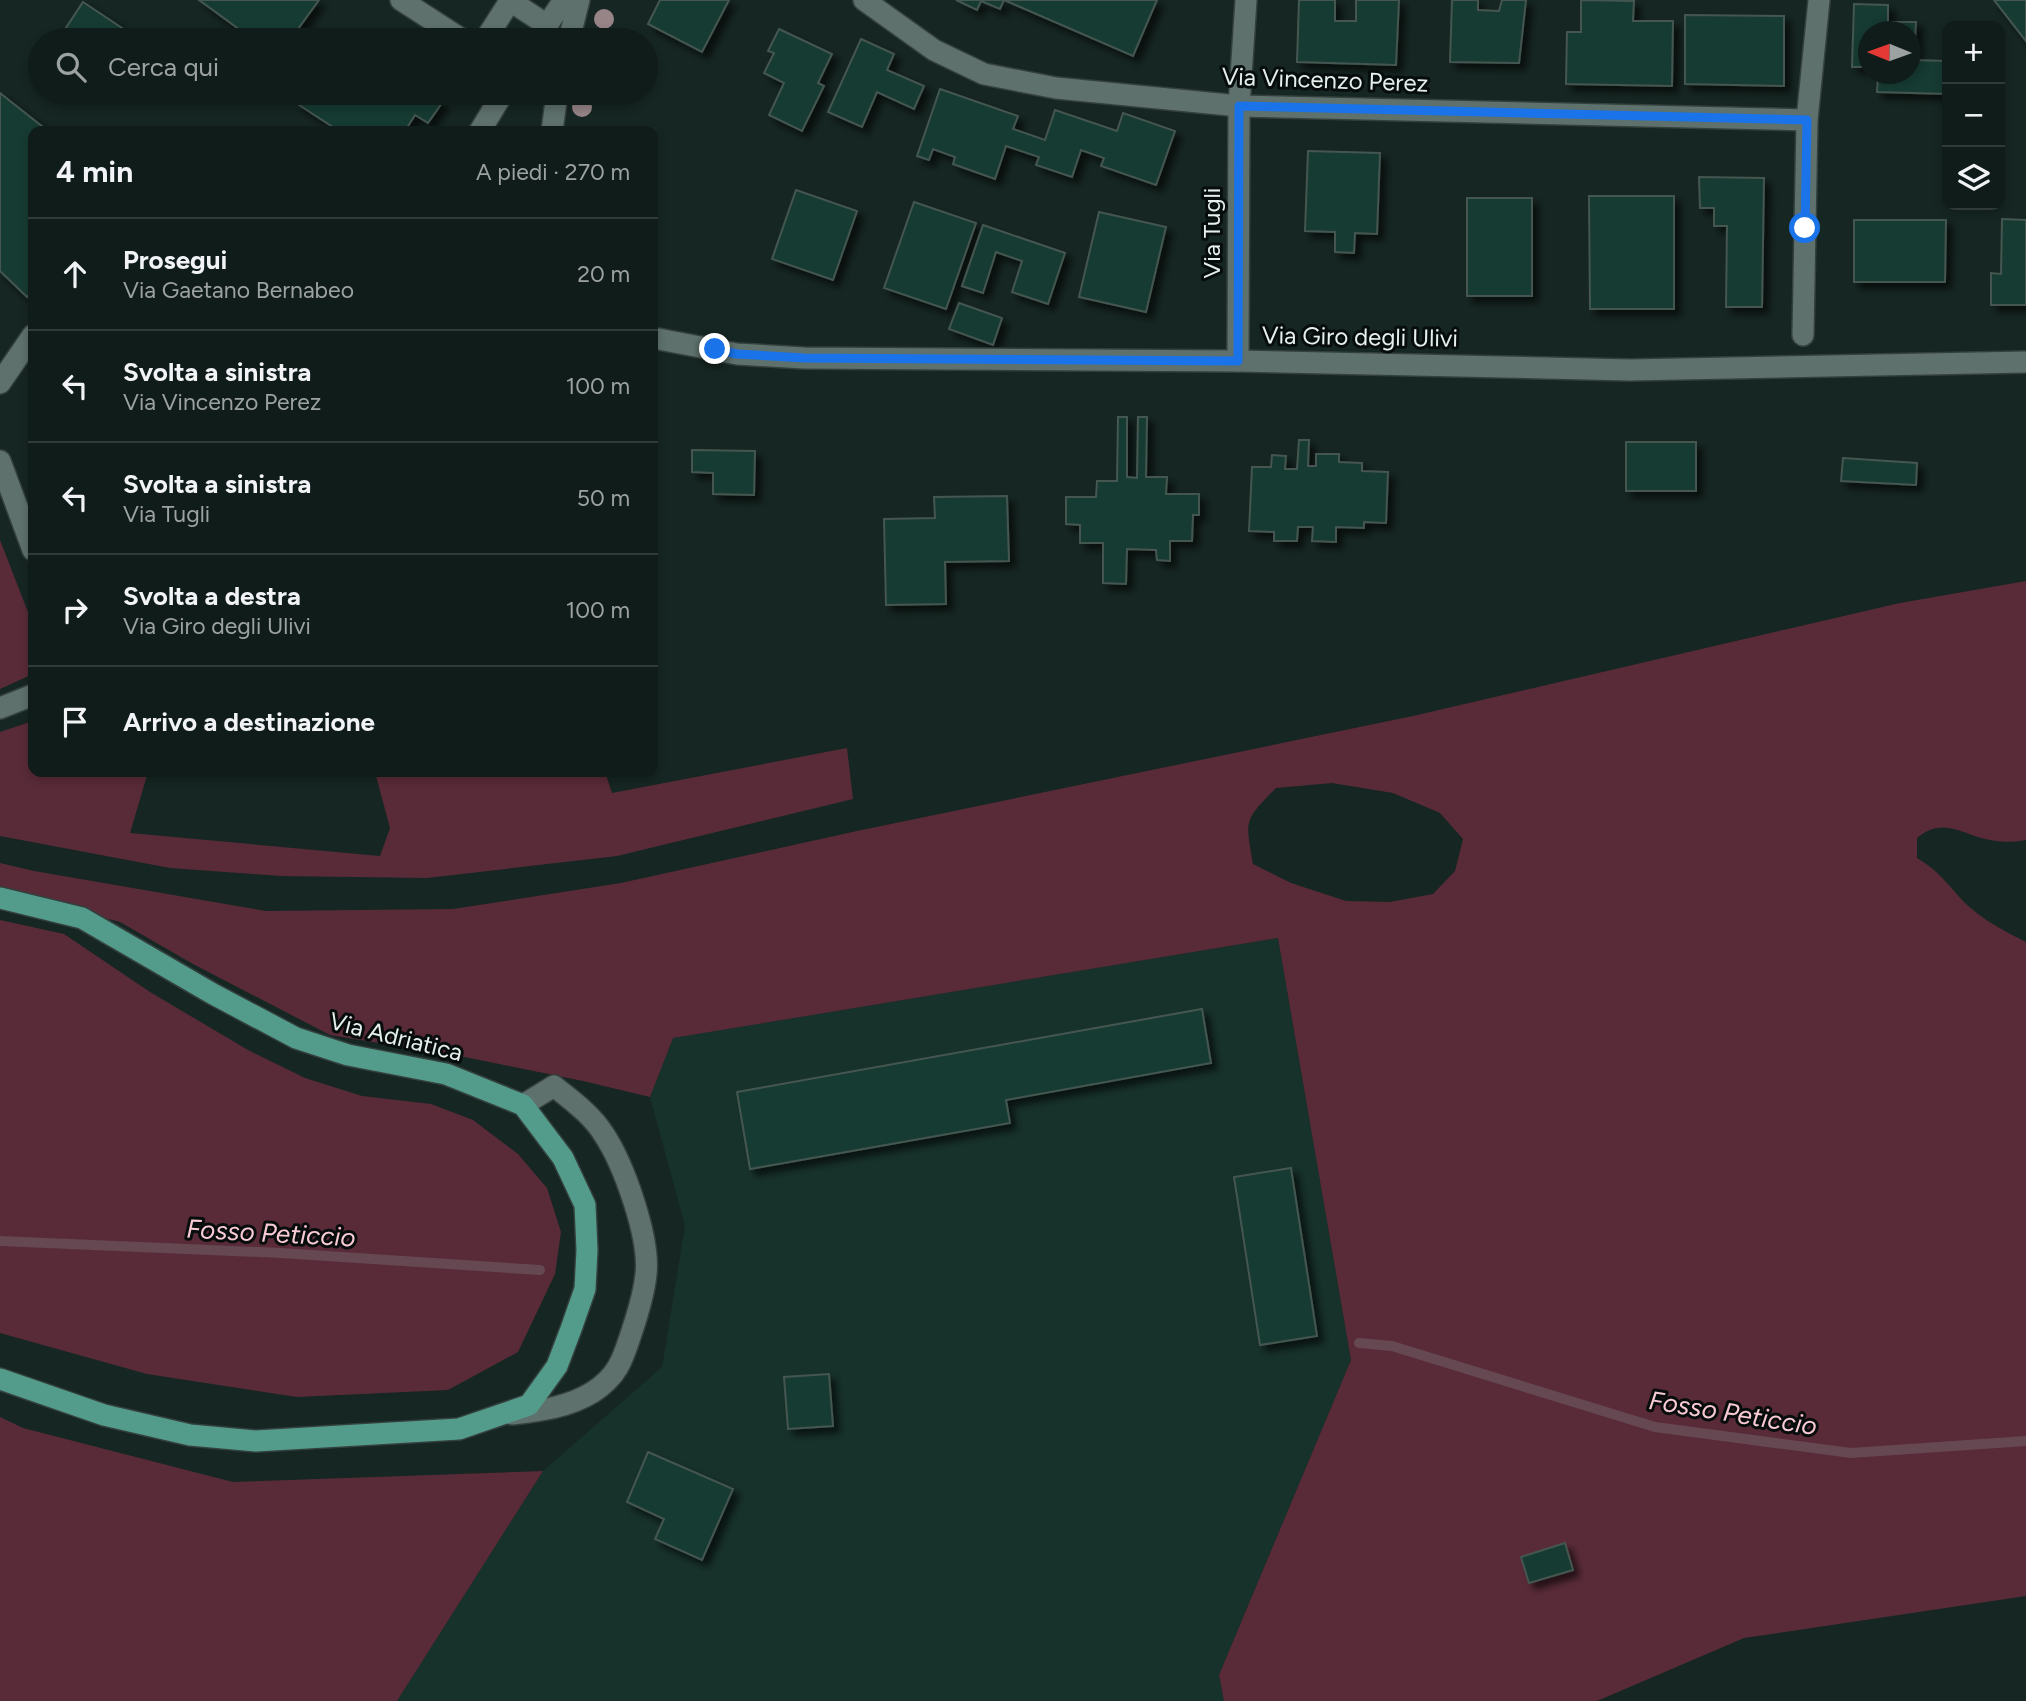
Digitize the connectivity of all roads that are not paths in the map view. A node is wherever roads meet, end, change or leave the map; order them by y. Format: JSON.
{"nodes":[{"id":1,"x":401,"y":0,"type":"edge"},
{"id":2,"x":510,"y":0,"type":"edge"},
{"id":3,"x":564,"y":0,"type":"edge"},
{"id":4,"x":579,"y":0,"type":"edge"},
{"id":5,"x":864,"y":0,"type":"edge"},
{"id":6,"x":1245,"y":0,"type":"edge"},
{"id":7,"x":1819,"y":0,"type":"edge"},
{"id":8,"x":444,"y":28,"type":"edge"},
{"id":9,"x":492,"y":28,"type":"edge"},
{"id":10,"x":538,"y":28,"type":"edge"},
{"id":11,"x":545,"y":28,"type":"edge"},
{"id":12,"x":572,"y":28,"type":"edge"},
{"id":13,"x":496,"y":105,"type":"edge"},
{"id":14,"x":555,"y":105,"type":"edge"},
{"id":15,"x":1239,"y":106,"type":"junction"},
{"id":16,"x":1807,"y":120,"type":"junction"},
{"id":17,"x":483,"y":126,"type":"edge"},
{"id":18,"x":553,"y":126,"type":"edge"},
{"id":19,"x":1803,"y":335,"type":"dead end"},
{"id":20,"x":658,"y":339,"type":"edge"},
{"id":21,"x":28,"y":342,"type":"edge"},
{"id":22,"x":1238,"y":361,"type":"junction"},
{"id":23,"x":2026,"y":362,"type":"edge"},
{"id":24,"x":0,"y":383,"type":"edge"},
{"id":25,"x":0,"y":461,"type":"edge"},
{"id":26,"x":28,"y":537,"type":"edge"},
{"id":27,"x":28,"y":697,"type":"edge"},
{"id":28,"x":0,"y":708,"type":"edge"},
{"id":29,"x":0,"y":898,"type":"edge"},
{"id":30,"x":523,"y":1105,"type":"junction"},
{"id":31,"x":0,"y":1379,"type":"edge"},
{"id":32,"x":496,"y":1417,"type":"junction"}],
"edges":[{"from":1,"to":8,"type":"street"},
{"from":2,"to":9,"type":"street"},
{"from":2,"to":10,"type":"street"},
{"from":3,"to":11,"type":"street"},
{"from":4,"to":12,"type":"street"},
{"from":5,"to":15,"type":"street","name":"Via Vincenzo Perez"},
{"from":6,"to":15,"type":"street","name":"Via Tugli"},
{"from":7,"to":16,"type":"street"},
{"from":13,"to":17,"type":"street"},
{"from":14,"to":18,"type":"street"},
{"from":15,"to":16,"type":"street","name":"Via Vincenzo Perez"},
{"from":15,"to":22,"type":"street","name":"Via Tugli"},
{"from":16,"to":19,"type":"street"},
{"from":20,"to":22,"type":"street","name":"Via Giro degli Ulivi"},
{"from":21,"to":24,"type":"street"},
{"from":22,"to":23,"type":"street","name":"Via Giro degli Ulivi"},
{"from":25,"to":26,"type":"street"},
{"from":27,"to":28,"type":"street"},
{"from":29,"to":30,"type":"main road","name":"Via Adriatica"},
{"from":30,"to":32,"type":"main road"},
{"from":30,"to":32,"type":"street"},
{"from":31,"to":32,"type":"main road"}]}
